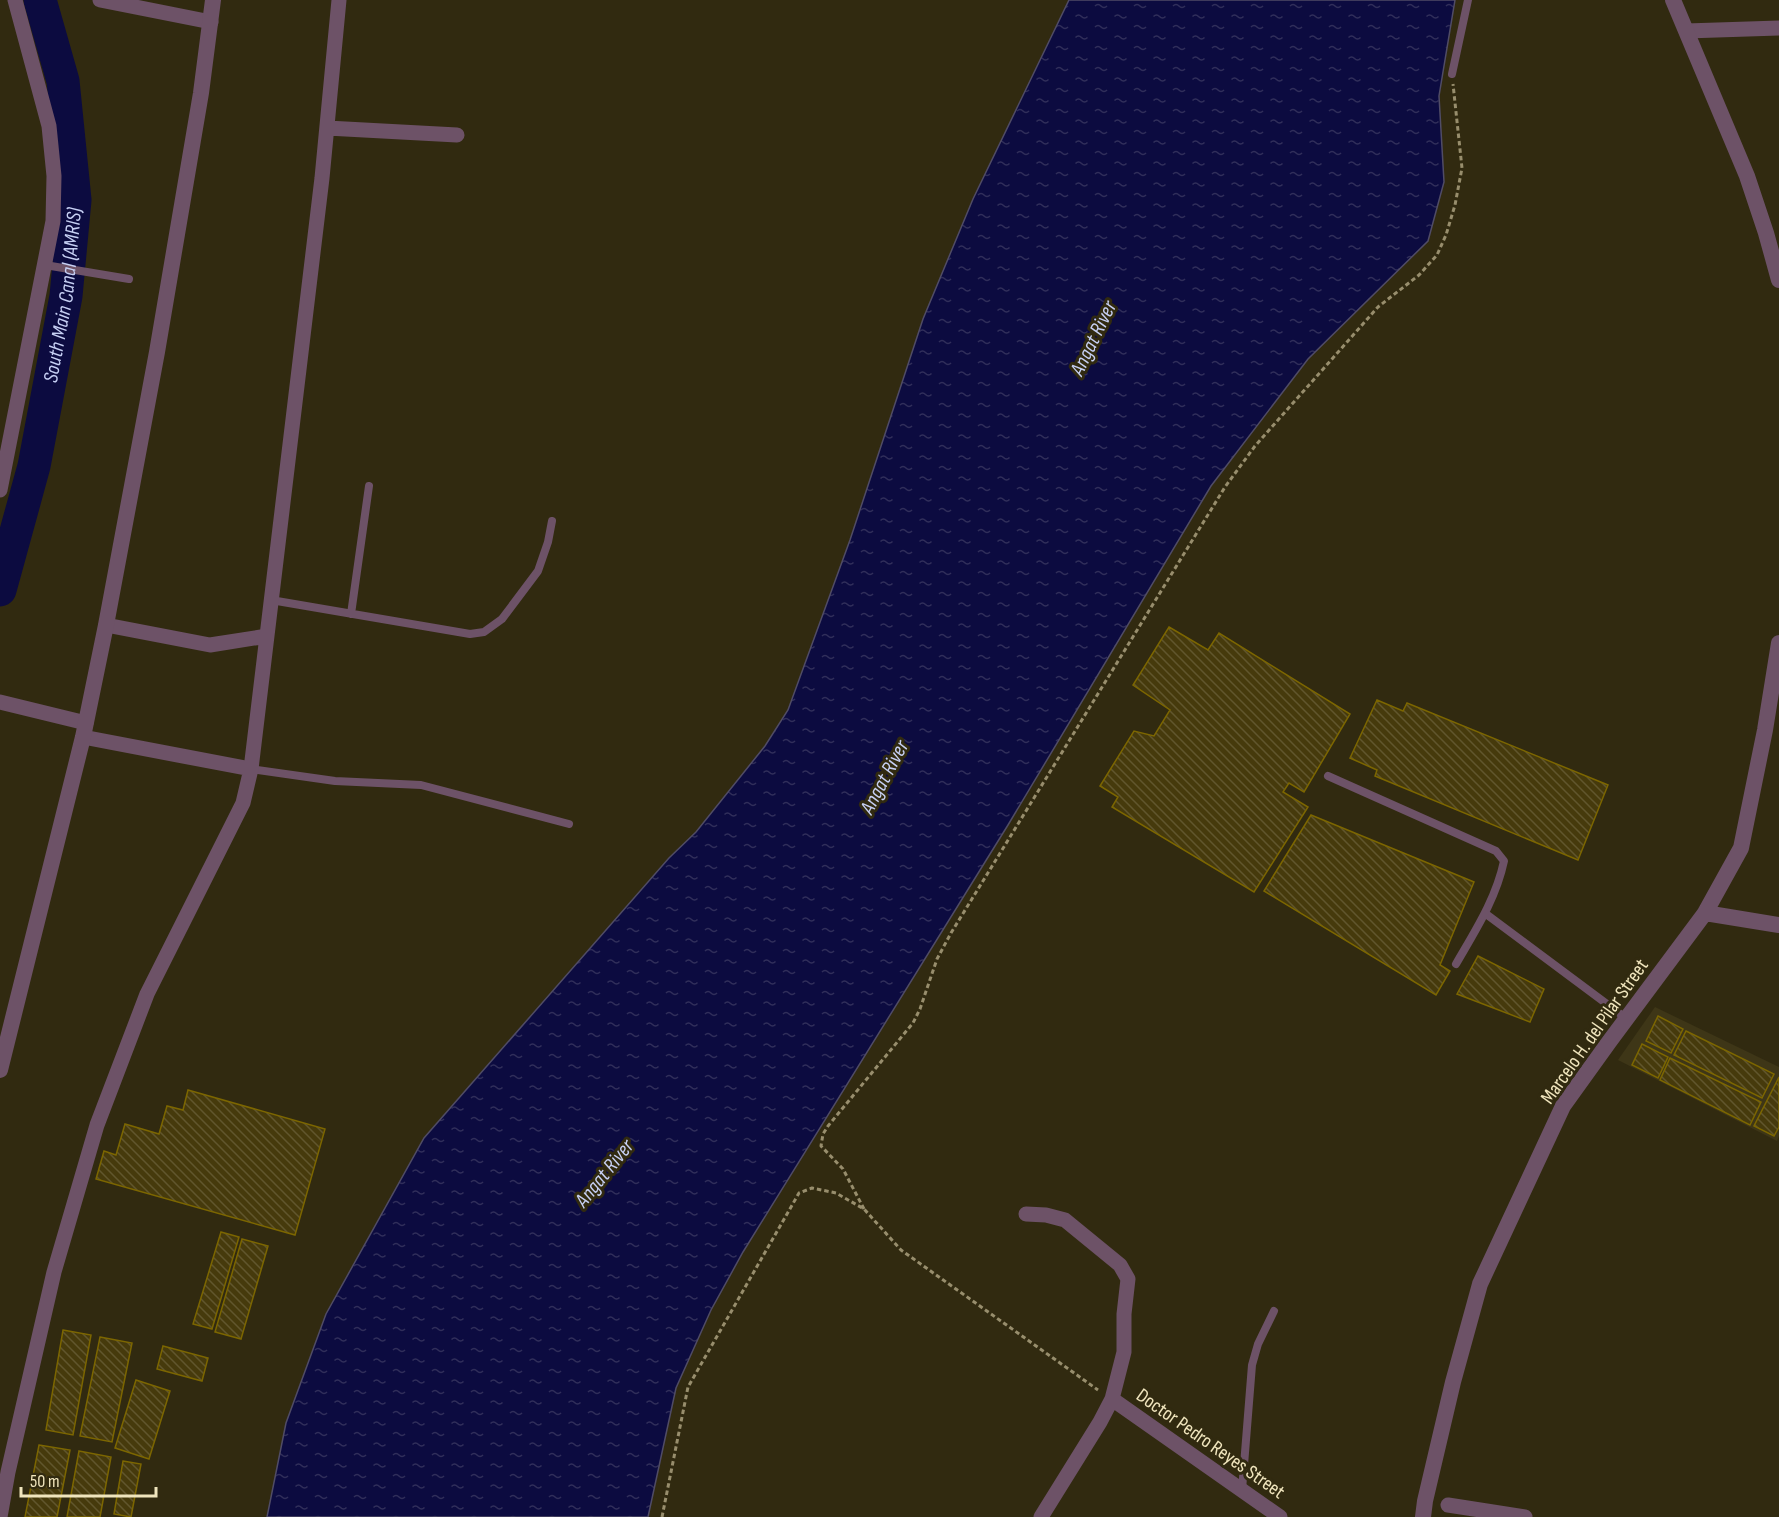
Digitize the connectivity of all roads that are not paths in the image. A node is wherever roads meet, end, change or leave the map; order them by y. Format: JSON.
{"nodes":[{"id":1,"x":15,"y":0,"type":"edge"},
{"id":2,"x":100,"y":0,"type":"edge"},
{"id":3,"x":213,"y":0,"type":"edge"},
{"id":4,"x":339,"y":0,"type":"edge"},
{"id":5,"x":1468,"y":0,"type":"edge"},
{"id":6,"x":1673,"y":0,"type":"edge"},
{"id":7,"x":211,"y":22,"type":"junction"},
{"id":8,"x":1779,"y":28,"type":"edge"},
{"id":9,"x":1686,"y":31,"type":"junction"},
{"id":10,"x":1452,"y":74,"type":"road end"},
{"id":11,"x":327,"y":128,"type":"junction"},
{"id":12,"x":457,"y":135,"type":"dead end"},
{"id":13,"x":45,"y":265,"type":"junction"},
{"id":14,"x":129,"y":279,"type":"dead end"},
{"id":15,"x":1779,"y":280,"type":"edge"},
{"id":16,"x":369,"y":486,"type":"dead end"},
{"id":17,"x":0,"y":490,"type":"edge"},
{"id":18,"x":552,"y":520,"type":"dead end"},
{"id":19,"x":271,"y":600,"type":"junction"},
{"id":20,"x":351,"y":614,"type":"junction"},
{"id":21,"x":106,"y":625,"type":"junction"},
{"id":22,"x":267,"y":636,"type":"junction"},
{"id":23,"x":1779,"y":643,"type":"edge"},
{"id":24,"x":0,"y":702,"type":"edge"},
{"id":25,"x":84,"y":730,"type":"junction"},
{"id":26,"x":251,"y":769,"type":"junction"},
{"id":27,"x":1328,"y":776,"type":"dead end"},
{"id":28,"x":569,"y":824,"type":"dead end"},
{"id":29,"x":1705,"y":913,"type":"junction"},
{"id":30,"x":1486,"y":914,"type":"junction"},
{"id":31,"x":1779,"y":925,"type":"edge"},
{"id":32,"x":1455,"y":964,"type":"dead end"},
{"id":33,"x":1627,"y":1019,"type":"junction"},
{"id":34,"x":0,"y":1070,"type":"edge"},
{"id":35,"x":1026,"y":1214,"type":"dead end"},
{"id":36,"x":1274,"y":1311,"type":"dead end"},
{"id":37,"x":1112,"y":1399,"type":"junction"},
{"id":38,"x":1242,"y":1490,"type":"junction"},
{"id":39,"x":1434,"y":1507,"type":"edge"},
{"id":40,"x":0,"y":1517,"type":"edge"},
{"id":41,"x":1041,"y":1517,"type":"edge"},
{"id":42,"x":1280,"y":1517,"type":"edge"},
{"id":43,"x":1525,"y":1517,"type":"edge"}],
"edges":[{"from":1,"to":13,"type":"street"},
{"from":2,"to":7,"type":"street"},
{"from":3,"to":7,"type":"street"},
{"from":4,"to":11,"type":"street"},
{"from":5,"to":10,"type":"lane"},
{"from":6,"to":9,"type":"street"},
{"from":7,"to":21,"type":"street"},
{"from":8,"to":9,"type":"street"},
{"from":9,"to":15,"type":"street"},
{"from":11,"to":12,"type":"street"},
{"from":11,"to":19,"type":"street"},
{"from":13,"to":14,"type":"lane"},
{"from":13,"to":17,"type":"street"},
{"from":16,"to":20,"type":"lane"},
{"from":18,"to":20,"type":"lane"},
{"from":19,"to":20,"type":"lane"},
{"from":19,"to":22,"type":"street"},
{"from":21,"to":22,"type":"street"},
{"from":21,"to":25,"type":"street"},
{"from":22,"to":26,"type":"street"},
{"from":23,"to":29,"type":"street","name":"Marcelo H. del Pilar Street"},
{"from":24,"to":25,"type":"street"},
{"from":25,"to":26,"type":"street"},
{"from":25,"to":34,"type":"street"},
{"from":26,"to":28,"type":"lane"},
{"from":26,"to":40,"type":"street"},
{"from":27,"to":30,"type":"lane"},
{"from":29,"to":31,"type":"street"},
{"from":29,"to":33,"type":"street","name":"Marcelo H. del Pilar Street"},
{"from":30,"to":32,"type":"lane"},
{"from":30,"to":33,"type":"lane"},
{"from":33,"to":39,"type":"street","name":"Marcelo H. del Pilar Street"},
{"from":35,"to":37,"type":"street"},
{"from":36,"to":38,"type":"lane"},
{"from":37,"to":38,"type":"street","name":"Doctor Pedro Reyes Street"},
{"from":37,"to":41,"type":"street","name":"Doctor Pedro Reyes Street"},
{"from":38,"to":42,"type":"street","name":"Doctor Pedro Reyes Street"},
{"from":39,"to":43,"type":"street"}]}
